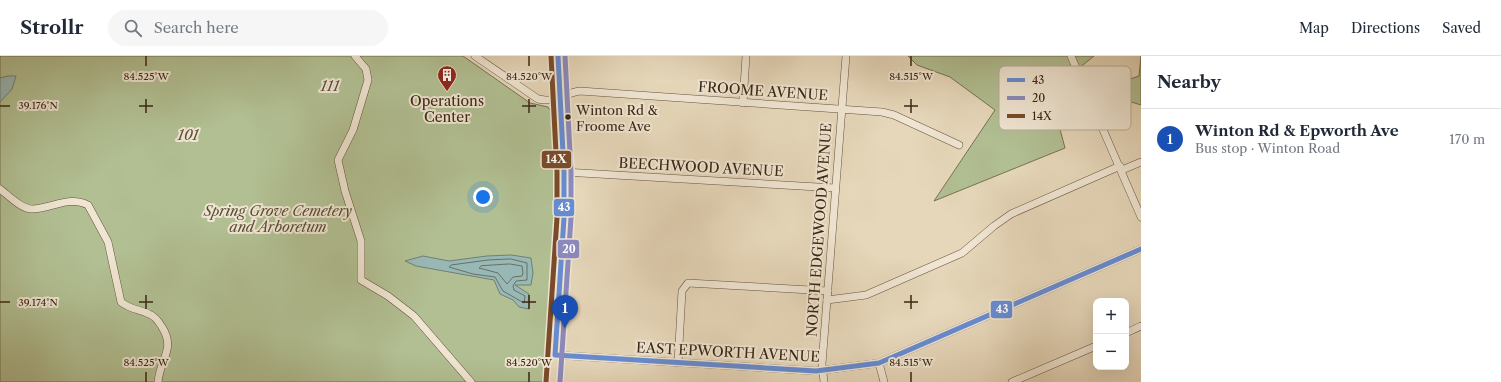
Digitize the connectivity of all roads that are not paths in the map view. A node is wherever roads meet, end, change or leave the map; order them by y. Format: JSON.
{"nodes":[{"id":1,"x":355,"y":56,"type":"edge"},
{"id":2,"x":475,"y":56,"type":"edge"},
{"id":3,"x":558,"y":56,"type":"edge"},
{"id":4,"x":746,"y":56,"type":"edge"},
{"id":5,"x":846,"y":56,"type":"edge"},
{"id":6,"x":1071,"y":56,"type":"edge"},
{"id":7,"x":1075,"y":66,"type":"edge"},
{"id":8,"x":560,"y":98,"type":"junction"},
{"id":9,"x":743,"y":103,"type":"junction"},
{"id":10,"x":842,"y":109,"type":"junction"},
{"id":11,"x":1104,"y":130,"type":"edge"},
{"id":12,"x":959,"y":145,"type":"dead end"},
{"id":13,"x":1141,"y":162,"type":"edge"},
{"id":14,"x":1121,"y":168,"type":"junction"},
{"id":15,"x":564,"y":172,"type":"junction"},
{"id":16,"x":835,"y":188,"type":"junction"},
{"id":17,"x":0,"y":189,"type":"edge"},
{"id":18,"x":1141,"y":217,"type":"edge"},
{"id":19,"x":1141,"y":249,"type":"edge"},
{"id":20,"x":828,"y":291,"type":"junction"},
{"id":21,"x":827,"y":300,"type":"junction"},
{"id":22,"x":1141,"y":326,"type":"edge"},
{"id":23,"x":1129,"y":332,"type":"edge"},
{"id":24,"x":1093,"y":347,"type":"edge"},
{"id":25,"x":555,"y":355,"type":"junction"},
{"id":26,"x":678,"y":363,"type":"junction"},
{"id":27,"x":879,"y":363,"type":"junction"},
{"id":28,"x":823,"y":370,"type":"junction"},
{"id":29,"x":158,"y":382,"type":"edge"},
{"id":30,"x":471,"y":382,"type":"edge"},
{"id":31,"x":553,"y":382,"type":"edge"},
{"id":32,"x":824,"y":382,"type":"edge"},
{"id":33,"x":884,"y":382,"type":"edge"},
{"id":34,"x":1012,"y":382,"type":"edge"}],
"edges":[{"from":1,"to":30,"type":"street"},
{"from":2,"to":8,"type":"street","name":"FROOME AVENUE"},
{"from":3,"to":8,"type":"main road"},
{"from":4,"to":9,"type":"street"},
{"from":5,"to":10,"type":"street","name":"NORTH EDGEWOOD AVENUE"},
{"from":6,"to":7,"type":"street"},
{"from":8,"to":9,"type":"street","name":"FROOME AVENUE"},
{"from":8,"to":15,"type":"main road"},
{"from":9,"to":10,"type":"street","name":"FROOME AVENUE"},
{"from":10,"to":12,"type":"street","name":"FROOME AVENUE"},
{"from":10,"to":16,"type":"street","name":"NORTH EDGEWOOD AVENUE"},
{"from":11,"to":14,"type":"street"},
{"from":13,"to":14,"type":"street"},
{"from":14,"to":18,"type":"street"},
{"from":14,"to":21,"type":"street"},
{"from":15,"to":16,"type":"street","name":"BEECHWOOD AVENUE"},
{"from":15,"to":25,"type":"main road"},
{"from":16,"to":20,"type":"street","name":"NORTH EDGEWOOD AVENUE"},
{"from":17,"to":29,"type":"street"},
{"from":19,"to":27,"type":"street","name":"EAST EPWORTH AVENUE"},
{"from":20,"to":21,"type":"street","name":"NORTH EDGEWOOD AVENUE"},
{"from":20,"to":26,"type":"street"},
{"from":21,"to":28,"type":"street","name":"NORTH EDGEWOOD AVENUE"},
{"from":22,"to":23,"type":"street"},
{"from":24,"to":34,"type":"street"},
{"from":25,"to":26,"type":"street","name":"EAST EPWORTH AVENUE"},
{"from":25,"to":31,"type":"main road"},
{"from":26,"to":28,"type":"street","name":"EAST EPWORTH AVENUE"},
{"from":27,"to":28,"type":"street","name":"EAST EPWORTH AVENUE"},
{"from":27,"to":33,"type":"street"},
{"from":28,"to":32,"type":"street","name":"NORTH EDGEWOOD AVENUE"}]}
